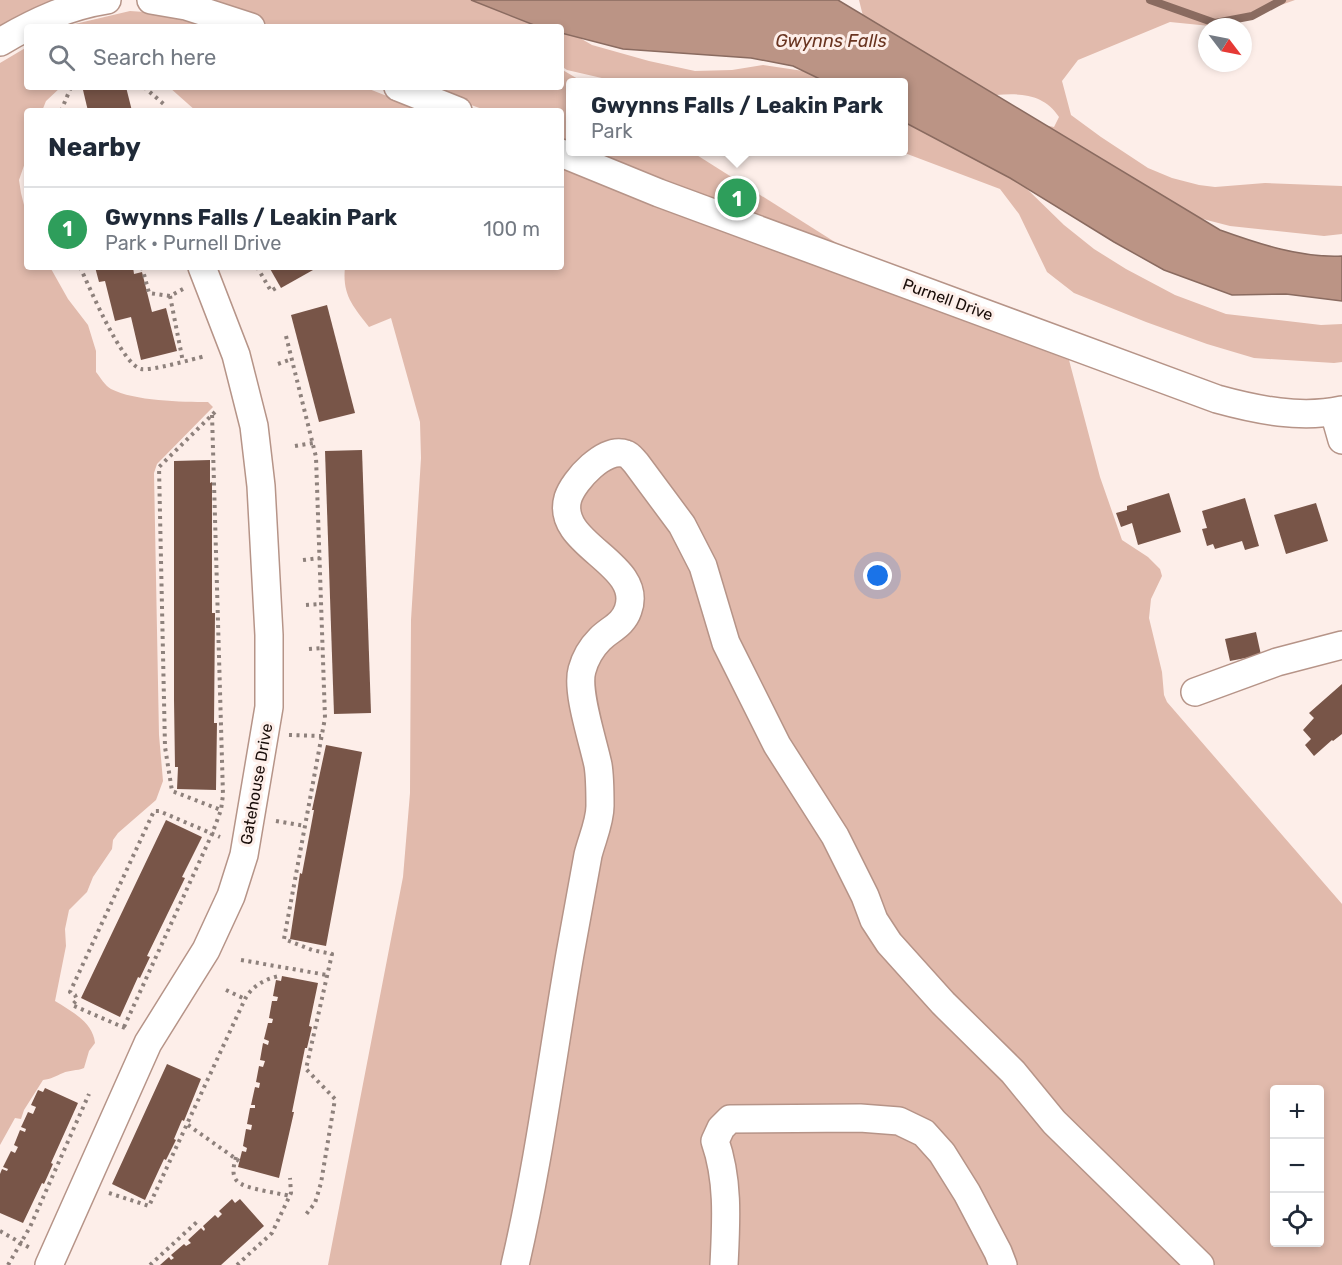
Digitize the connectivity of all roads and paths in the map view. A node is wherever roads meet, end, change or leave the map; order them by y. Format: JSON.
{"nodes":[{"id":1,"x":107,"y":0,"type":"edge"},
{"id":2,"x":151,"y":0,"type":"edge"},
{"id":3,"x":31,"y":24,"type":"edge"},
{"id":4,"x":242,"y":24,"type":"edge"},
{"id":5,"x":24,"y":28,"type":"edge"},
{"id":6,"x":0,"y":42,"type":"edge"},
{"id":7,"x":70,"y":90,"type":"edge"},
{"id":8,"x":147,"y":90,"type":"edge"},
{"id":9,"x":406,"y":90,"type":"edge"},
{"id":10,"x":166,"y":106,"type":"dead end"},
{"id":11,"x":62,"y":108,"type":"edge"},
{"id":12,"x":450,"y":108,"type":"edge"},
{"id":13,"x":568,"y":156,"type":"edge"},
{"id":14,"x":81,"y":270,"type":"edge"},
{"id":15,"x":143,"y":270,"type":"edge"},
{"id":16,"x":203,"y":270,"type":"edge"},
{"id":17,"x":259,"y":270,"type":"edge"},
{"id":18,"x":276,"y":288,"type":"dead end"},
{"id":19,"x":181,"y":289,"type":"dead end"},
{"id":20,"x":170,"y":296,"type":"junction"},
{"id":21,"x":286,"y":336,"type":"dead end"},
{"id":22,"x":205,"y":356,"type":"dead end"},
{"id":23,"x":292,"y":359,"type":"junction"},
{"id":24,"x":183,"y":362,"type":"junction"},
{"id":25,"x":278,"y":364,"type":"dead end"},
{"id":26,"x":1338,"y":411,"type":"edge"},
{"id":27,"x":1342,"y":440,"type":"edge"},
{"id":28,"x":313,"y":443,"type":"junction"},
{"id":29,"x":295,"y":446,"type":"dead end"},
{"id":30,"x":320,"y":558,"type":"junction"},
{"id":31,"x":303,"y":560,"type":"dead end"},
{"id":32,"x":321,"y":604,"type":"junction"},
{"id":33,"x":306,"y":605,"type":"dead end"},
{"id":34,"x":1342,"y":645,"type":"edge"},
{"id":35,"x":322,"y":648,"type":"junction"},
{"id":36,"x":309,"y":649,"type":"dead end"},
{"id":37,"x":1195,"y":692,"type":"dead end"},
{"id":38,"x":288,"y":735,"type":"dead end"},
{"id":39,"x":321,"y":736,"type":"junction"},
{"id":40,"x":221,"y":810,"type":"junction"},
{"id":41,"x":229,"y":812,"type":"dead end"},
{"id":42,"x":273,"y":820,"type":"dead end"},
{"id":43,"x":305,"y":826,"type":"junction"},
{"id":44,"x":212,"y":834,"type":"junction"},
{"id":45,"x":229,"y":841,"type":"dead end"},
{"id":46,"x":241,"y":960,"type":"dead end"},
{"id":47,"x":327,"y":975,"type":"junction"},
{"id":48,"x":279,"y":976,"type":"dead end"},
{"id":49,"x":226,"y":990,"type":"dead end"},
{"id":50,"x":245,"y":999,"type":"junction"},
{"id":51,"x":124,"y":1028,"type":"junction"},
{"id":52,"x":133,"y":1032,"type":"dead end"},
{"id":53,"x":89,"y":1094,"type":"dead end"},
{"id":54,"x":188,"y":1125,"type":"junction"},
{"id":55,"x":290,"y":1178,"type":"dead end"},
{"id":56,"x":290,"y":1196,"type":"junction"},
{"id":57,"x":102,"y":1202,"type":"dead end"},
{"id":58,"x":304,"y":1217,"type":"dead end"},
{"id":59,"x":200,"y":1220,"type":"dead end"},
{"id":60,"x":0,"y":1231,"type":"edge"},
{"id":61,"x":21,"y":1243,"type":"junction"},
{"id":62,"x":41,"y":1257,"type":"edge"},
{"id":63,"x":8,"y":1265,"type":"edge"},
{"id":64,"x":150,"y":1265,"type":"edge"},
{"id":65,"x":237,"y":1265,"type":"edge"},
{"id":66,"x":514,"y":1265,"type":"edge"},
{"id":67,"x":724,"y":1265,"type":"edge"},
{"id":68,"x":1003,"y":1265,"type":"edge"},
{"id":69,"x":1200,"y":1265,"type":"edge"}],
"edges":[{"from":1,"to":3,"type":"street"},
{"from":2,"to":4,"type":"street"},
{"from":5,"to":6,"type":"street"},
{"from":7,"to":11,"type":"path"},
{"from":8,"to":10,"type":"path"},
{"from":9,"to":12,"type":"street"},
{"from":13,"to":26,"type":"street","name":"Purnell Drive"},
{"from":14,"to":24,"type":"path"},
{"from":15,"to":20,"type":"path"},
{"from":16,"to":62,"type":"street","name":"Gatehouse Drive"},
{"from":17,"to":18,"type":"path"},
{"from":19,"to":20,"type":"path"},
{"from":20,"to":24,"type":"path"},
{"from":21,"to":23,"type":"path"},
{"from":22,"to":24,"type":"path"},
{"from":23,"to":25,"type":"path"},
{"from":23,"to":28,"type":"path"},
{"from":26,"to":27,"type":"street"},
{"from":28,"to":29,"type":"path"},
{"from":28,"to":30,"type":"path"},
{"from":30,"to":31,"type":"path"},
{"from":30,"to":32,"type":"path"},
{"from":32,"to":33,"type":"path"},
{"from":32,"to":35,"type":"path"},
{"from":34,"to":37,"type":"street"},
{"from":35,"to":36,"type":"path"},
{"from":35,"to":39,"type":"path"},
{"from":38,"to":39,"type":"path"},
{"from":39,"to":43,"type":"path"},
{"from":40,"to":40,"type":"path"},
{"from":40,"to":41,"type":"path"},
{"from":40,"to":44,"type":"path"},
{"from":42,"to":43,"type":"path"},
{"from":43,"to":47,"type":"path"},
{"from":44,"to":45,"type":"path"},
{"from":44,"to":51,"type":"path"},
{"from":44,"to":51,"type":"path"},
{"from":46,"to":47,"type":"path"},
{"from":47,"to":58,"type":"path"},
{"from":48,"to":50,"type":"path"},
{"from":49,"to":50,"type":"path"},
{"from":50,"to":54,"type":"path"},
{"from":51,"to":52,"type":"path"},
{"from":53,"to":61,"type":"path"},
{"from":54,"to":56,"type":"path"},
{"from":54,"to":57,"type":"path"},
{"from":55,"to":56,"type":"path"},
{"from":56,"to":65,"type":"path"},
{"from":59,"to":64,"type":"path"},
{"from":60,"to":61,"type":"path"},
{"from":61,"to":62,"type":"path"},
{"from":61,"to":63,"type":"path"},
{"from":66,"to":69,"type":"street"},
{"from":67,"to":68,"type":"street"}]}
